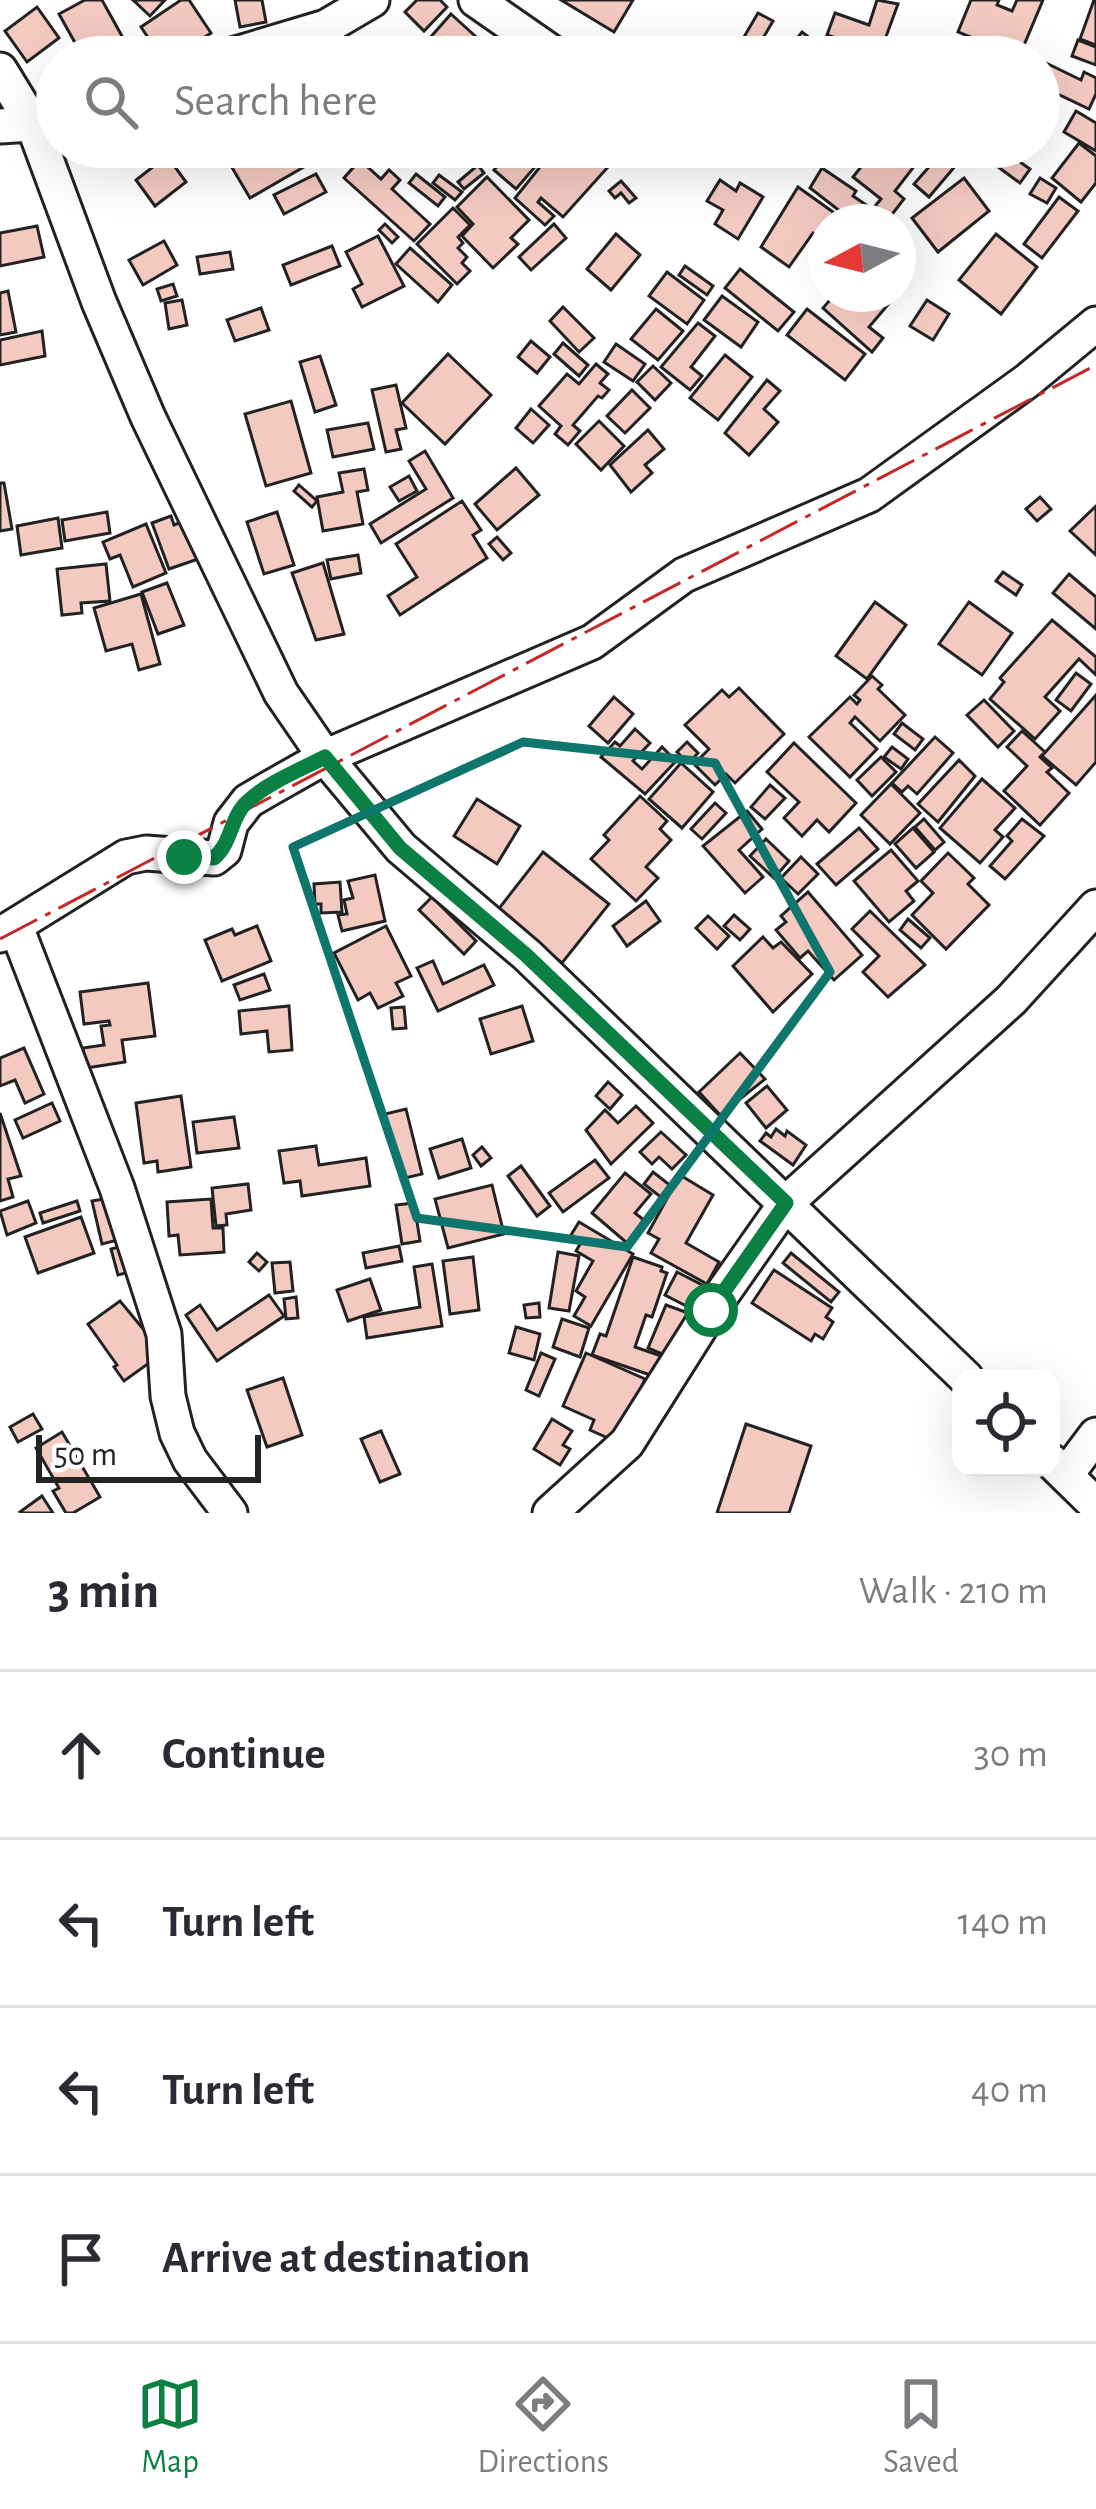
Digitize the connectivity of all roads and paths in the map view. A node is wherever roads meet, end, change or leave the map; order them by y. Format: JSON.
{"nodes":[{"id":1,"x":372,"y":0,"type":"edge"},
{"id":2,"x":476,"y":0,"type":"edge"},
{"id":3,"x":296,"y":36,"type":"edge"},
{"id":4,"x":528,"y":36,"type":"edge"},
{"id":5,"x":0,"y":70,"type":"edge"},
{"id":6,"x":30,"y":122,"type":"edge"},
{"id":7,"x":48,"y":168,"type":"edge"},
{"id":8,"x":1096,"y":323,"type":"edge"},
{"id":9,"x":325,"y":757,"type":"junction"},
{"id":10,"x":1096,"y":907,"type":"edge"},
{"id":11,"x":8,"y":931,"type":"edge"},
{"id":12,"x":786,"y":1203,"type":"junction"},
{"id":13,"x":957,"y":1369,"type":"edge"},
{"id":14,"x":1096,"y":1435,"type":"edge"},
{"id":15,"x":1060,"y":1466,"type":"edge"},
{"id":16,"x":1060,"y":1470,"type":"edge"},
{"id":17,"x":1096,"y":1505,"type":"edge"},
{"id":18,"x":230,"y":1513,"type":"edge"},
{"id":19,"x":550,"y":1513,"type":"edge"}],
"edges":[{"from":1,"to":3,"type":"street"},
{"from":2,"to":4,"type":"street"},
{"from":5,"to":6,"type":"street"},
{"from":7,"to":9,"type":"street"},
{"from":8,"to":9,"type":"street"},
{"from":9,"to":11,"type":"street"},
{"from":9,"to":12,"type":"street"},
{"from":10,"to":12,"type":"street"},
{"from":11,"to":18,"type":"street"},
{"from":12,"to":13,"type":"street"},
{"from":12,"to":19,"type":"street"},
{"from":14,"to":15,"type":"street"},
{"from":16,"to":17,"type":"street"}]}
